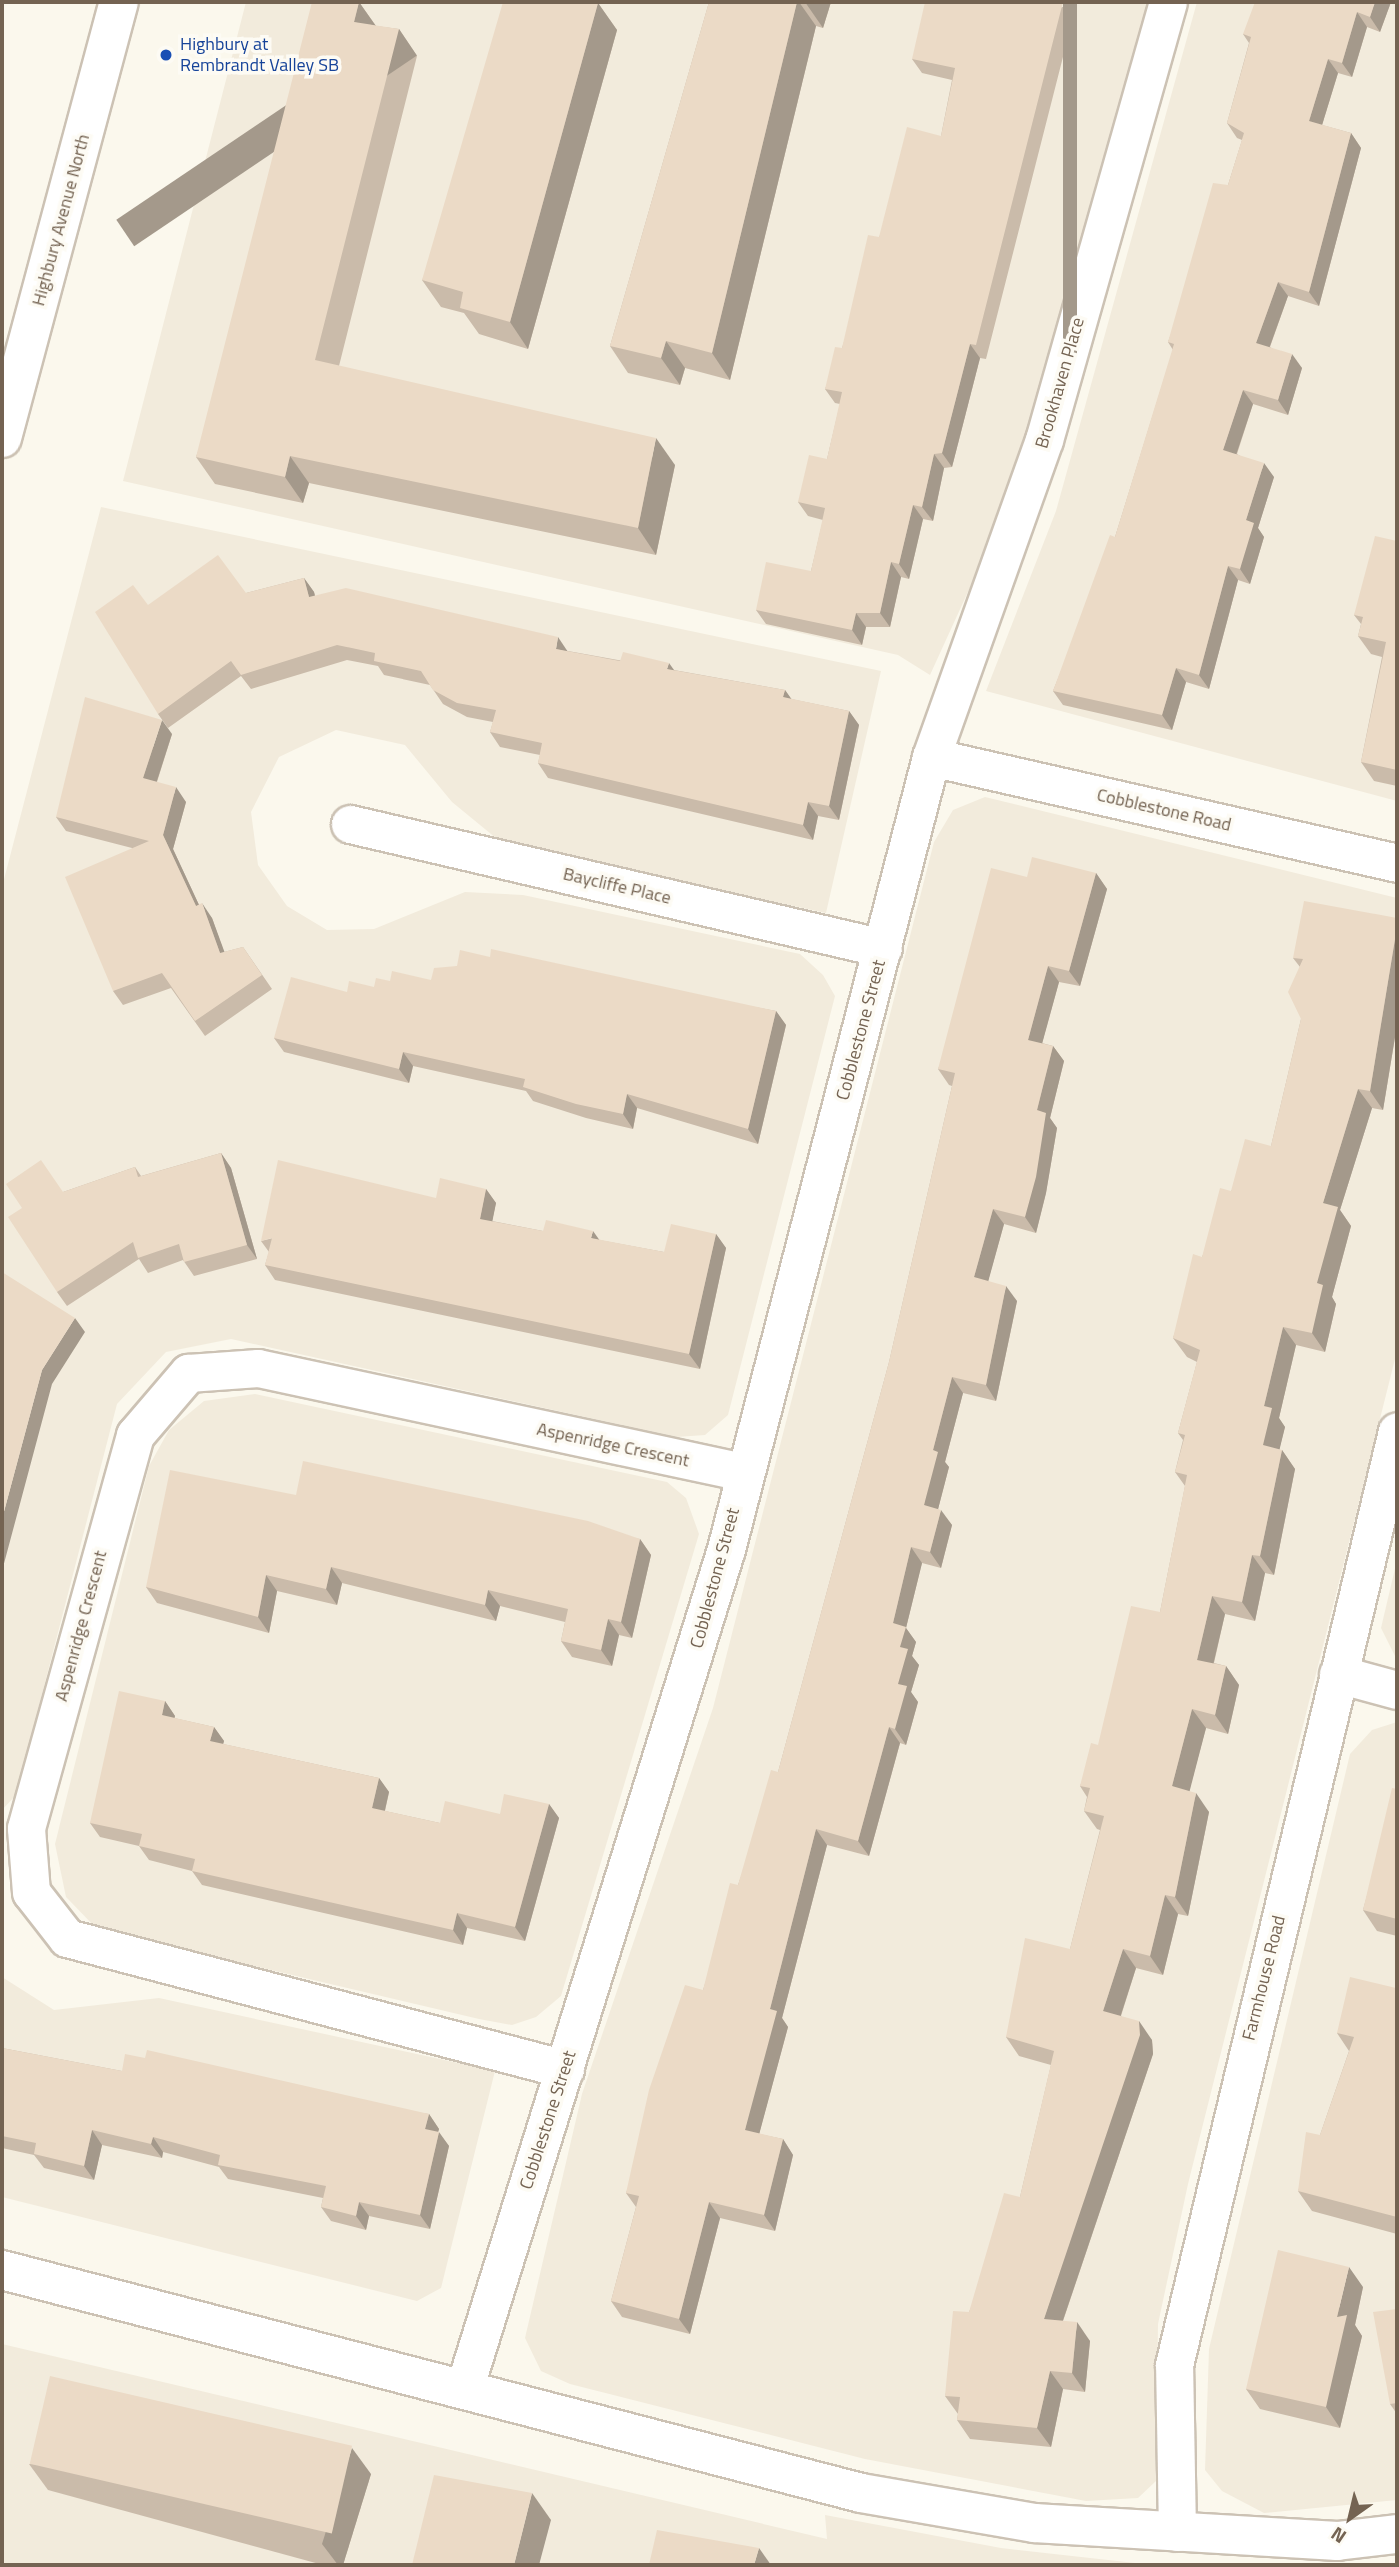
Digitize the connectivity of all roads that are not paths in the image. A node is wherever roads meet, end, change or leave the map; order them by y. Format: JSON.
{"nodes":[{"id":1,"x":119,"y":2,"type":"edge"},
{"id":2,"x":1168,"y":2,"type":"edge"},
{"id":3,"x":2,"y":438,"type":"edge"},
{"id":4,"x":930,"y":757,"type":"junction"},
{"id":5,"x":350,"y":824,"type":"dead end"},
{"id":6,"x":1397,"y":863,"type":"edge"},
{"id":7,"x":883,"y":948,"type":"junction"},
{"id":8,"x":1397,"y":1431,"type":"edge"},
{"id":9,"x":742,"y":1472,"type":"junction"},
{"id":10,"x":1338,"y":1674,"type":"junction"},
{"id":11,"x":1397,"y":1690,"type":"edge"},
{"id":12,"x":565,"y":2069,"type":"junction"},
{"id":13,"x":2,"y":2270,"type":"edge"},
{"id":14,"x":464,"y":2389,"type":"junction"},
{"id":15,"x":1177,"y":2532,"type":"junction"},
{"id":16,"x":1397,"y":2534,"type":"edge"}],
"edges":[{"from":1,"to":3,"type":"street","name":"Highbury Avenue North"},
{"from":2,"to":4,"type":"street","name":"Brookhaven Place"},
{"from":4,"to":6,"type":"street","name":"Cobblestone Road"},
{"from":4,"to":7,"type":"street","name":"Cobblestone Street"},
{"from":5,"to":7,"type":"street","name":"Baycliffe Place"},
{"from":7,"to":9,"type":"street","name":"Cobblestone Street"},
{"from":8,"to":10,"type":"street","name":"Farmhouse Road"},
{"from":9,"to":12,"type":"street","name":"Cobblestone Street"},
{"from":9,"to":12,"type":"street","name":"Aspenridge Crescent"},
{"from":10,"to":11,"type":"street"},
{"from":10,"to":15,"type":"street","name":"Farmhouse Road"},
{"from":12,"to":14,"type":"street","name":"Cobblestone Street"},
{"from":13,"to":14,"type":"street"},
{"from":14,"to":15,"type":"street"},
{"from":15,"to":16,"type":"street"}]}
